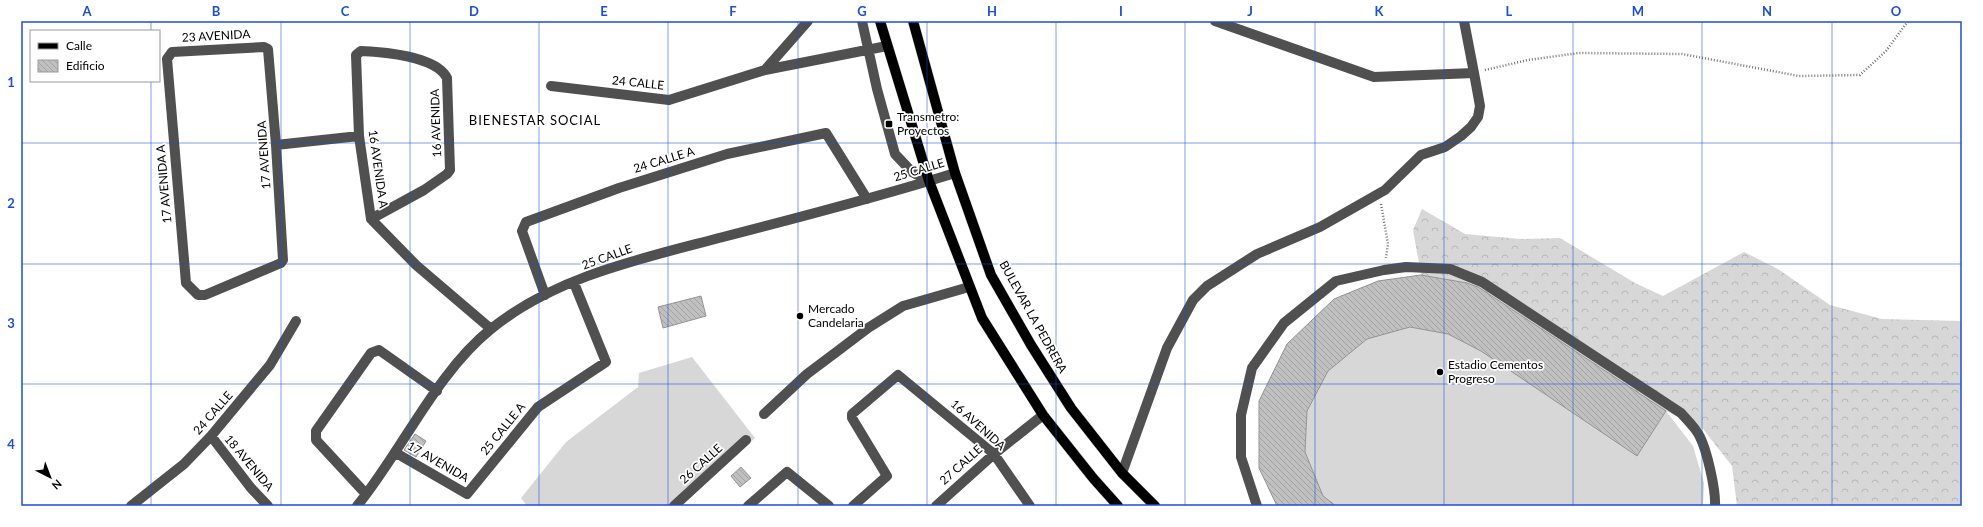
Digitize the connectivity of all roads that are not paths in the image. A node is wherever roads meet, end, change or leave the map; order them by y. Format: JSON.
{"nodes":[{"id":1,"x":808,"y":21,"type":"edge"},
{"id":2,"x":862,"y":21,"type":"edge"},
{"id":3,"x":880,"y":21,"type":"edge"},
{"id":4,"x":913,"y":21,"type":"edge"},
{"id":5,"x":1215,"y":21,"type":"edge"},
{"id":6,"x":1464,"y":21,"type":"edge"},
{"id":7,"x":887,"y":46,"type":"junction"},
{"id":8,"x":268,"y":49,"type":"joint"},
{"id":9,"x":868,"y":50,"type":"junction"},
{"id":10,"x":167,"y":59,"type":"joint"},
{"id":11,"x":766,"y":70,"type":"junction"},
{"id":12,"x":1474,"y":73,"type":"junction"},
{"id":13,"x":447,"y":78,"type":"joint"},
{"id":14,"x":551,"y":86,"type":"dead end"},
{"id":15,"x":359,"y":136,"type":"junction"},
{"id":16,"x":276,"y":144,"type":"junction"},
{"id":17,"x":955,"y":172,"type":"junction"},
{"id":18,"x":929,"y":181,"type":"junction"},
{"id":19,"x":866,"y":199,"type":"junction"},
{"id":20,"x":371,"y":219,"type":"junction"},
{"id":21,"x":283,"y":260,"type":"joint"},
{"id":22,"x":574,"y":283,"type":"junction"},
{"id":23,"x":969,"y":287,"type":"junction"},
{"id":24,"x":545,"y":295,"type":"junction"},
{"id":25,"x":296,"y":321,"type":"dead end"},
{"id":26,"x":491,"y":330,"type":"junction"},
{"id":27,"x":437,"y":391,"type":"junction"},
{"id":28,"x":764,"y":414,"type":"dead end"},
{"id":29,"x":1043,"y":415,"type":"junction"},
{"id":30,"x":211,"y":436,"type":"junction"},
{"id":31,"x":746,"y":440,"type":"dead end"},
{"id":32,"x":396,"y":453,"type":"junction"},
{"id":33,"x":994,"y":454,"type":"junction"},
{"id":34,"x":1122,"y":473,"type":"junction"},
{"id":35,"x":366,"y":494,"type":"junction"},
{"id":36,"x":467,"y":494,"type":"joint"},
{"id":37,"x":131,"y":506,"type":"edge"},
{"id":38,"x":268,"y":506,"type":"edge"},
{"id":39,"x":357,"y":506,"type":"edge"},
{"id":40,"x":674,"y":506,"type":"edge"},
{"id":41,"x":748,"y":506,"type":"edge"},
{"id":42,"x":829,"y":506,"type":"edge"},
{"id":43,"x":853,"y":506,"type":"edge"},
{"id":44,"x":936,"y":506,"type":"edge"},
{"id":45,"x":1030,"y":506,"type":"edge"},
{"id":46,"x":1118,"y":506,"type":"edge"},
{"id":47,"x":1155,"y":506,"type":"edge"},
{"id":48,"x":1257,"y":506,"type":"edge"},
{"id":49,"x":1715,"y":506,"type":"edge"}],
"edges":[{"from":1,"to":11,"type":"street"},
{"from":2,"to":9,"type":"street"},
{"from":3,"to":7,"type":"main road"},
{"from":4,"to":17,"type":"main road","name":"BULEVAR LA PEDRERA"},
{"from":5,"to":12,"type":"street"},
{"from":6,"to":12,"type":"street"},
{"from":7,"to":9,"type":"street","name":"24 CALLE"},
{"from":7,"to":18,"type":"main road"},
{"from":8,"to":10,"type":"street","name":"23 AVENIDA"},
{"from":8,"to":16,"type":"street","name":"17 AVENIDA"},
{"from":9,"to":11,"type":"street","name":"24 CALLE"},
{"from":9,"to":18,"type":"street"},
{"from":10,"to":21,"type":"street","name":"17 AVENIDA A"},
{"from":11,"to":14,"type":"street","name":"24 CALLE"},
{"from":12,"to":34,"type":"street"},
{"from":13,"to":15,"type":"street","name":"16 AVENIDA A"},
{"from":13,"to":20,"type":"street","name":"16 AVENIDA"},
{"from":15,"to":16,"type":"street"},
{"from":15,"to":20,"type":"street","name":"16 AVENIDA A"},
{"from":16,"to":21,"type":"street","name":"17 AVENIDA"},
{"from":17,"to":18,"type":"street","name":"25 CALLE"},
{"from":17,"to":34,"type":"main road","name":"BULEVAR LA PEDRERA"},
{"from":18,"to":19,"type":"street","name":"25 CALLE"},
{"from":18,"to":23,"type":"main road"},
{"from":19,"to":22,"type":"street","name":"25 CALLE"},
{"from":19,"to":24,"type":"street","name":"24 CALLE A"},
{"from":20,"to":26,"type":"street","name":"16 AVENIDA A"},
{"from":22,"to":24,"type":"street","name":"25 CALLE"},
{"from":22,"to":36,"type":"street","name":"25 CALLE A"},
{"from":23,"to":28,"type":"street"},
{"from":23,"to":29,"type":"main road"},
{"from":24,"to":26,"type":"street","name":"25 CALLE"},
{"from":25,"to":30,"type":"street","name":"24 CALLE"},
{"from":26,"to":27,"type":"street","name":"25 CALLE"},
{"from":27,"to":32,"type":"street","name":"25 CALLE"},
{"from":27,"to":35,"type":"street"},
{"from":29,"to":33,"type":"street","name":"27 CALLE"},
{"from":29,"to":46,"type":"main road"},
{"from":30,"to":37,"type":"street","name":"24 CALLE"},
{"from":30,"to":38,"type":"street","name":"18 AVENIDA"},
{"from":31,"to":40,"type":"street","name":"26 CALLE"},
{"from":32,"to":35,"type":"street","name":"25 CALLE"},
{"from":32,"to":36,"type":"street","name":"17 AVENIDA"},
{"from":33,"to":43,"type":"street","name":"16 AVENIDA"},
{"from":33,"to":44,"type":"street","name":"27 CALLE"},
{"from":33,"to":45,"type":"street","name":"16 AVENIDA"},
{"from":34,"to":47,"type":"main road","name":"BULEVAR LA PEDRERA"},
{"from":35,"to":39,"type":"street","name":"25 CALLE"},
{"from":41,"to":42,"type":"street"},
{"from":48,"to":49,"type":"street"}]}
